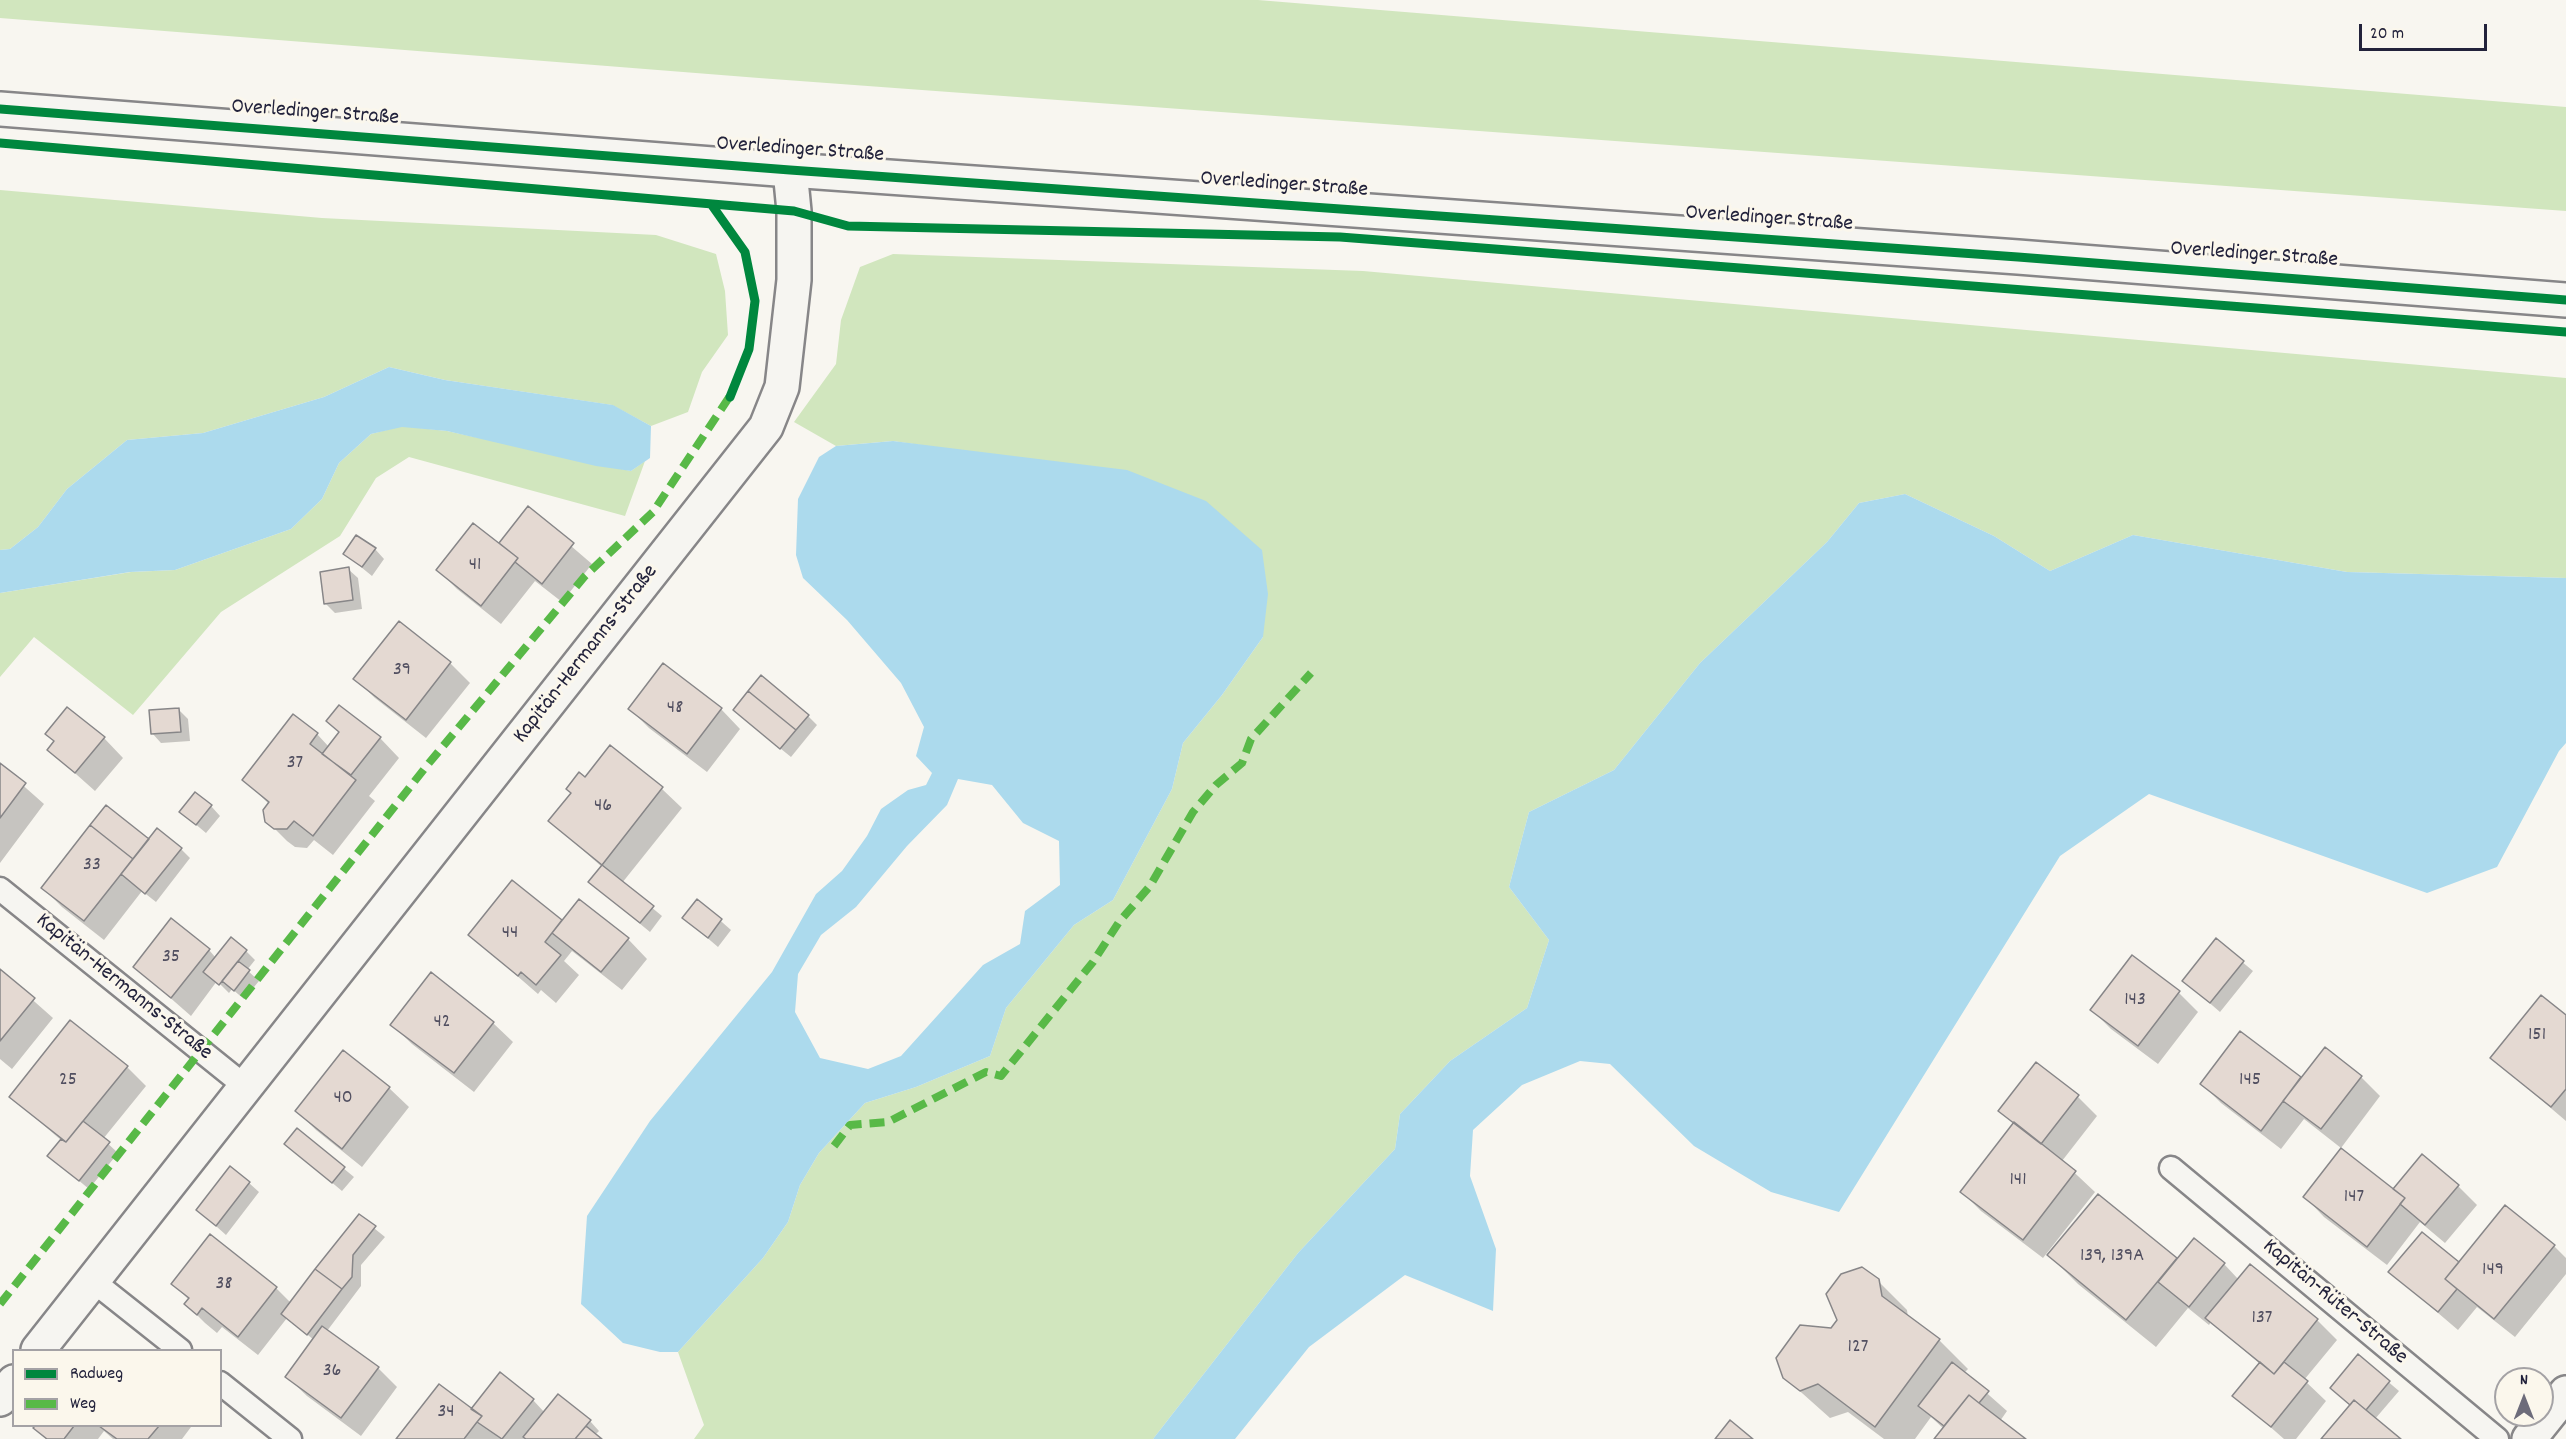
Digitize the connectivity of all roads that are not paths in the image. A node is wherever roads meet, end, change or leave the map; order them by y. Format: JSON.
{"nodes":[{"id":1,"x":0,"y":109,"type":"edge"},
{"id":2,"x":790,"y":170,"type":"junction"},
{"id":3,"x":2566,"y":300,"type":"edge"},
{"id":4,"x":0,"y":889,"type":"edge"},
{"id":5,"x":246,"y":1087,"type":"junction"},
{"id":6,"x":2171,"y":1168,"type":"dead end"},
{"id":7,"x":93,"y":1281,"type":"junction"},
{"id":8,"x":39,"y":1349,"type":"edge"},
{"id":9,"x":179,"y":1349,"type":"edge"},
{"id":10,"x":12,"y":1384,"type":"edge"},
{"id":11,"x":222,"y":1385,"type":"edge"},
{"id":12,"x":2566,"y":1394,"type":"edge"},
{"id":13,"x":0,"y":1399,"type":"edge"},
{"id":14,"x":290,"y":1439,"type":"edge"},
{"id":15,"x":2497,"y":1439,"type":"edge"},
{"id":16,"x":2529,"y":1439,"type":"edge"}],
"edges":[{"from":1,"to":2,"type":"street","name":"Overledinger Straße"},
{"from":2,"to":3,"type":"street","name":"Overledinger Straße"},
{"from":2,"to":5,"type":"street","name":"Kapitän-Hermanns-Straße"},
{"from":4,"to":5,"type":"lane","name":"Kapitän-Hermanns-Straße"},
{"from":5,"to":7,"type":"street","name":"Kapitän-Hermanns-Straße"},
{"from":6,"to":15,"type":"lane","name":"Kapitän-Rüter-Straße"},
{"from":7,"to":8,"type":"street","name":"Kapitän-Hermanns-Straße"},
{"from":7,"to":9,"type":"lane"},
{"from":10,"to":13,"type":"street"},
{"from":11,"to":14,"type":"lane"},
{"from":12,"to":16,"type":"street"}]}
